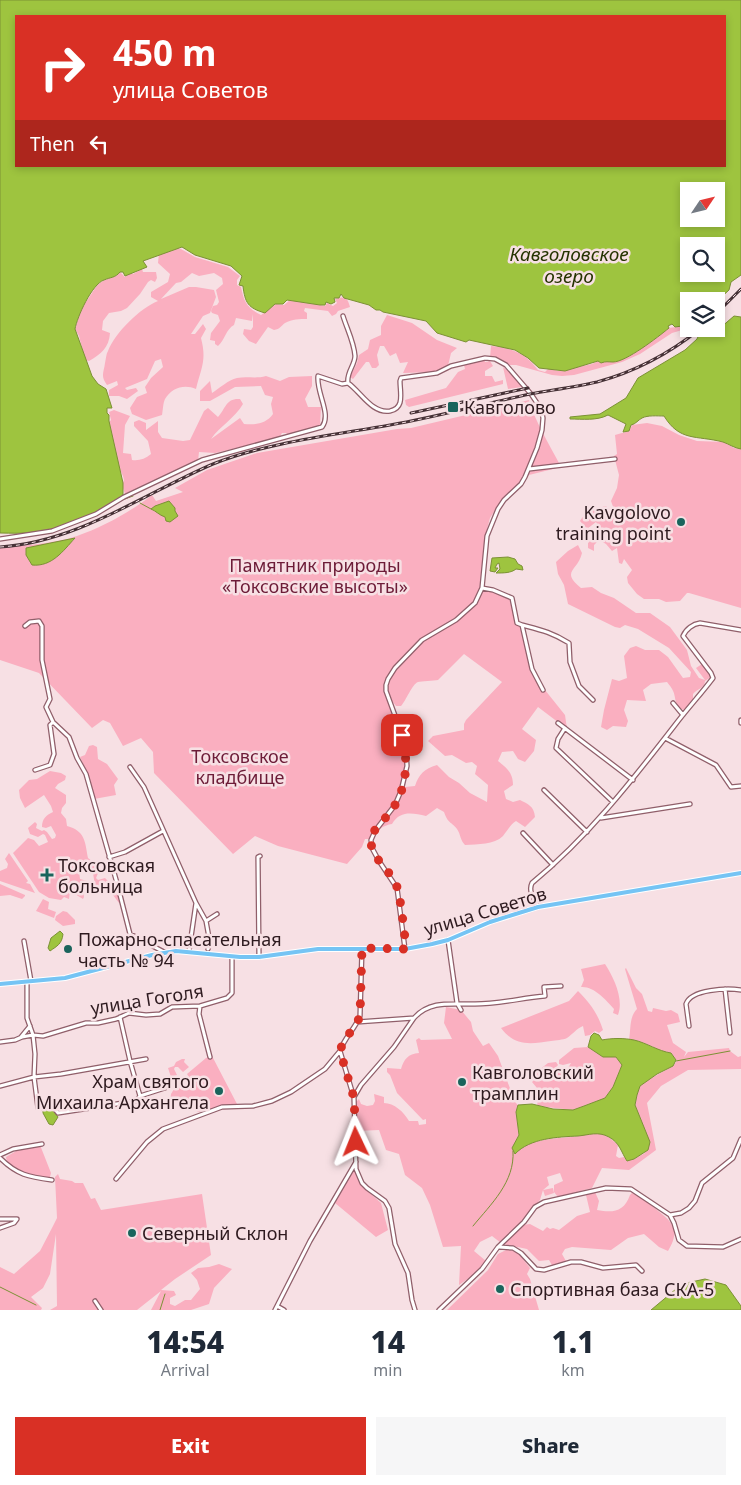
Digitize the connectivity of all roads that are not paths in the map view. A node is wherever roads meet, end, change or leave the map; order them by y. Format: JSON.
{"nodes":[{"id":1,"x":343,"y":316,"type":"dead end"},
{"id":2,"x":348,"y":383,"type":"junction"},
{"id":3,"x":615,"y":459,"type":"dead end"},
{"id":4,"x":529,"y":468,"type":"junction"},
{"id":5,"x":0,"y":538,"type":"edge"},
{"id":6,"x":482,"y":588,"type":"junction"},
{"id":7,"x":522,"y":625,"type":"junction"},
{"id":8,"x":25,"y":626,"type":"dead end"},
{"id":9,"x":741,"y":630,"type":"edge"},
{"id":10,"x":543,"y":690,"type":"dead end"},
{"id":11,"x":593,"y":700,"type":"dead end"},
{"id":12,"x":673,"y":703,"type":"dead end"},
{"id":13,"x":683,"y":715,"type":"junction"},
{"id":14,"x":53,"y":722,"type":"junction"},
{"id":15,"x":558,"y":723,"type":"dead end"},
{"id":16,"x":565,"y":728,"type":"junction"},
{"id":17,"x":665,"y":738,"type":"junction"},
{"id":18,"x":130,"y":767,"type":"dead end"},
{"id":19,"x":35,"y":770,"type":"dead end"},
{"id":20,"x":632,"y":780,"type":"junction"},
{"id":21,"x":741,"y":786,"type":"edge"},
{"id":22,"x":544,"y":790,"type":"dead end"},
{"id":23,"x":613,"y":802,"type":"junction"},
{"id":24,"x":690,"y":804,"type":"dead end"},
{"id":25,"x":600,"y":818,"type":"junction"},
{"id":26,"x":163,"y":831,"type":"junction"},
{"id":27,"x":587,"y":832,"type":"junction"},
{"id":28,"x":523,"y":833,"type":"dead end"},
{"id":29,"x":260,"y":856,"type":"dead end"},
{"id":30,"x":109,"y":857,"type":"junction"},
{"id":31,"x":553,"y":865,"type":"junction"},
{"id":32,"x":741,"y":873,"type":"edge"},
{"id":33,"x":196,"y":903,"type":"junction"},
{"id":34,"x":538,"y":907,"type":"junction"},
{"id":35,"x":217,"y":914,"type":"dead end"},
{"id":36,"x":206,"y":921,"type":"junction"},
{"id":37,"x":448,"y":940,"type":"junction"},
{"id":38,"x":24,"y":941,"type":"dead end"},
{"id":39,"x":362,"y":948,"type":"junction"},
{"id":40,"x":208,"y":949,"type":"dead end"},
{"id":41,"x":405,"y":949,"type":"junction"},
{"id":42,"x":189,"y":951,"type":"junction"},
{"id":43,"x":164,"y":952,"type":"junction"},
{"id":44,"x":232,"y":957,"type":"junction"},
{"id":45,"x":259,"y":957,"type":"junction"},
{"id":46,"x":29,"y":982,"type":"junction"},
{"id":47,"x":0,"y":984,"type":"edge"},
{"id":48,"x":561,"y":986,"type":"dead end"},
{"id":49,"x":725,"y":989,"type":"junction"},
{"id":50,"x":741,"y":990,"type":"edge"},
{"id":51,"x":457,"y":1003,"type":"junction"},
{"id":52,"x":200,"y":1006,"type":"junction"},
{"id":53,"x":461,"y":1010,"type":"dead end"},
{"id":54,"x":120,"y":1017,"type":"junction"},
{"id":55,"x":414,"y":1018,"type":"junction"},
{"id":56,"x":357,"y":1022,"type":"junction"},
{"id":57,"x":30,"y":1026,"type":"junction"},
{"id":58,"x":689,"y":1026,"type":"dead end"},
{"id":59,"x":730,"y":1033,"type":"dead end"},
{"id":60,"x":33,"y":1035,"type":"junction"},
{"id":61,"x":18,"y":1039,"type":"junction"},
{"id":62,"x":0,"y":1042,"type":"edge"},
{"id":63,"x":340,"y":1051,"type":"junction"},
{"id":64,"x":210,"y":1057,"type":"dead end"},
{"id":65,"x":146,"y":1059,"type":"dead end"},
{"id":66,"x":130,"y":1061,"type":"junction"},
{"id":67,"x":34,"y":1077,"type":"junction"},
{"id":68,"x":0,"y":1086,"type":"edge"},
{"id":69,"x":168,"y":1088,"type":"dead end"},
{"id":70,"x":140,"y":1096,"type":"junction"},
{"id":71,"x":354,"y":1098,"type":"junction"},
{"id":72,"x":741,"y":1139,"type":"edge"},
{"id":73,"x":42,"y":1144,"type":"dead end"},
{"id":74,"x":0,"y":1156,"type":"edge"},
{"id":75,"x":356,"y":1162,"type":"junction"},
{"id":76,"x":116,"y":1179,"type":"dead end"},
{"id":77,"x":52,"y":1180,"type":"dead end"},
{"id":78,"x":670,"y":1216,"type":"junction"},
{"id":79,"x":0,"y":1218,"type":"edge"},
{"id":80,"x":0,"y":1228,"type":"edge"},
{"id":81,"x":741,"y":1239,"type":"edge"},
{"id":82,"x":498,"y":1247,"type":"junction"},
{"id":83,"x":642,"y":1270,"type":"dead end"},
{"id":84,"x":96,"y":1301,"type":"dead end"},
{"id":85,"x":277,"y":1306,"type":"junction"},
{"id":86,"x":101,"y":1310,"type":"edge"},
{"id":87,"x":275,"y":1310,"type":"edge"},
{"id":88,"x":284,"y":1310,"type":"edge"},
{"id":89,"x":415,"y":1310,"type":"edge"},
{"id":90,"x":439,"y":1310,"type":"edge"}],
"edges":[{"from":1,"to":2,"type":"street"},
{"from":2,"to":4,"type":"street"},
{"from":2,"to":5,"type":"street"},
{"from":3,"to":4,"type":"street"},
{"from":4,"to":6,"type":"street"},
{"from":6,"to":7,"type":"street"},
{"from":6,"to":41,"type":"street"},
{"from":7,"to":10,"type":"street"},
{"from":7,"to":11,"type":"street"},
{"from":8,"to":14,"type":"street"},
{"from":9,"to":13,"type":"street"},
{"from":12,"to":13,"type":"street"},
{"from":13,"to":17,"type":"street"},
{"from":14,"to":19,"type":"street"},
{"from":14,"to":30,"type":"street"},
{"from":15,"to":16,"type":"street"},
{"from":16,"to":20,"type":"street"},
{"from":16,"to":23,"type":"street"},
{"from":17,"to":20,"type":"street"},
{"from":17,"to":21,"type":"street"},
{"from":18,"to":26,"type":"street"},
{"from":20,"to":23,"type":"street"},
{"from":22,"to":27,"type":"street"},
{"from":23,"to":25,"type":"street"},
{"from":24,"to":25,"type":"street"},
{"from":25,"to":27,"type":"street"},
{"from":26,"to":30,"type":"street"},
{"from":26,"to":33,"type":"street"},
{"from":27,"to":31,"type":"street"},
{"from":28,"to":31,"type":"street"},
{"from":29,"to":45,"type":"street"},
{"from":30,"to":43,"type":"street"},
{"from":31,"to":34,"type":"street"},
{"from":32,"to":34,"type":"main road","name":"улица Советов"},
{"from":33,"to":36,"type":"street"},
{"from":33,"to":42,"type":"street"},
{"from":34,"to":37,"type":"main road","name":"улица Советов"},
{"from":35,"to":36,"type":"street"},
{"from":36,"to":40,"type":"street"},
{"from":37,"to":41,"type":"main road","name":"улица Советов"},
{"from":37,"to":51,"type":"street"},
{"from":38,"to":46,"type":"street"},
{"from":39,"to":41,"type":"main road","name":"улица Советов"},
{"from":39,"to":45,"type":"main road","name":"улица Советов"},
{"from":39,"to":56,"type":"street"},
{"from":42,"to":43,"type":"main road","name":"улица Советов"},
{"from":42,"to":44,"type":"main road","name":"улица Советов"},
{"from":43,"to":46,"type":"main road","name":"улица Советов"},
{"from":44,"to":45,"type":"main road","name":"улица Советов"},
{"from":44,"to":52,"type":"street","name":"улица Гоголя"},
{"from":46,"to":47,"type":"main road","name":"улица Советов"},
{"from":46,"to":57,"type":"street"},
{"from":48,"to":51,"type":"street"},
{"from":49,"to":50,"type":"street"},
{"from":49,"to":58,"type":"street"},
{"from":49,"to":59,"type":"street"},
{"from":51,"to":53,"type":"street"},
{"from":51,"to":55,"type":"street"},
{"from":52,"to":54,"type":"street","name":"улица Гоголя"},
{"from":52,"to":64,"type":"street"},
{"from":54,"to":60,"type":"street","name":"улица Гоголя"},
{"from":54,"to":66,"type":"street"},
{"from":55,"to":56,"type":"street"},
{"from":55,"to":71,"type":"street"},
{"from":56,"to":63,"type":"street"},
{"from":57,"to":60,"type":"street"},
{"from":57,"to":61,"type":"street"},
{"from":60,"to":61,"type":"street","name":"улица Гоголя"},
{"from":60,"to":67,"type":"street"},
{"from":61,"to":62,"type":"street","name":"улица Гоголя"},
{"from":63,"to":71,"type":"street"},
{"from":63,"to":76,"type":"street"},
{"from":65,"to":66,"type":"street"},
{"from":66,"to":67,"type":"street"},
{"from":66,"to":70,"type":"street"},
{"from":67,"to":68,"type":"street"},
{"from":67,"to":70,"type":"street"},
{"from":69,"to":70,"type":"street"},
{"from":71,"to":75,"type":"street"},
{"from":72,"to":78,"type":"street"},
{"from":73,"to":74,"type":"street"},
{"from":74,"to":77,"type":"street"},
{"from":75,"to":85,"type":"street"},
{"from":75,"to":89,"type":"street"},
{"from":78,"to":81,"type":"street"},
{"from":78,"to":82,"type":"street"},
{"from":79,"to":80,"type":"street"},
{"from":82,"to":83,"type":"street"},
{"from":82,"to":90,"type":"street"},
{"from":84,"to":86,"type":"street"},
{"from":85,"to":87,"type":"street"},
{"from":85,"to":88,"type":"street"}]}
